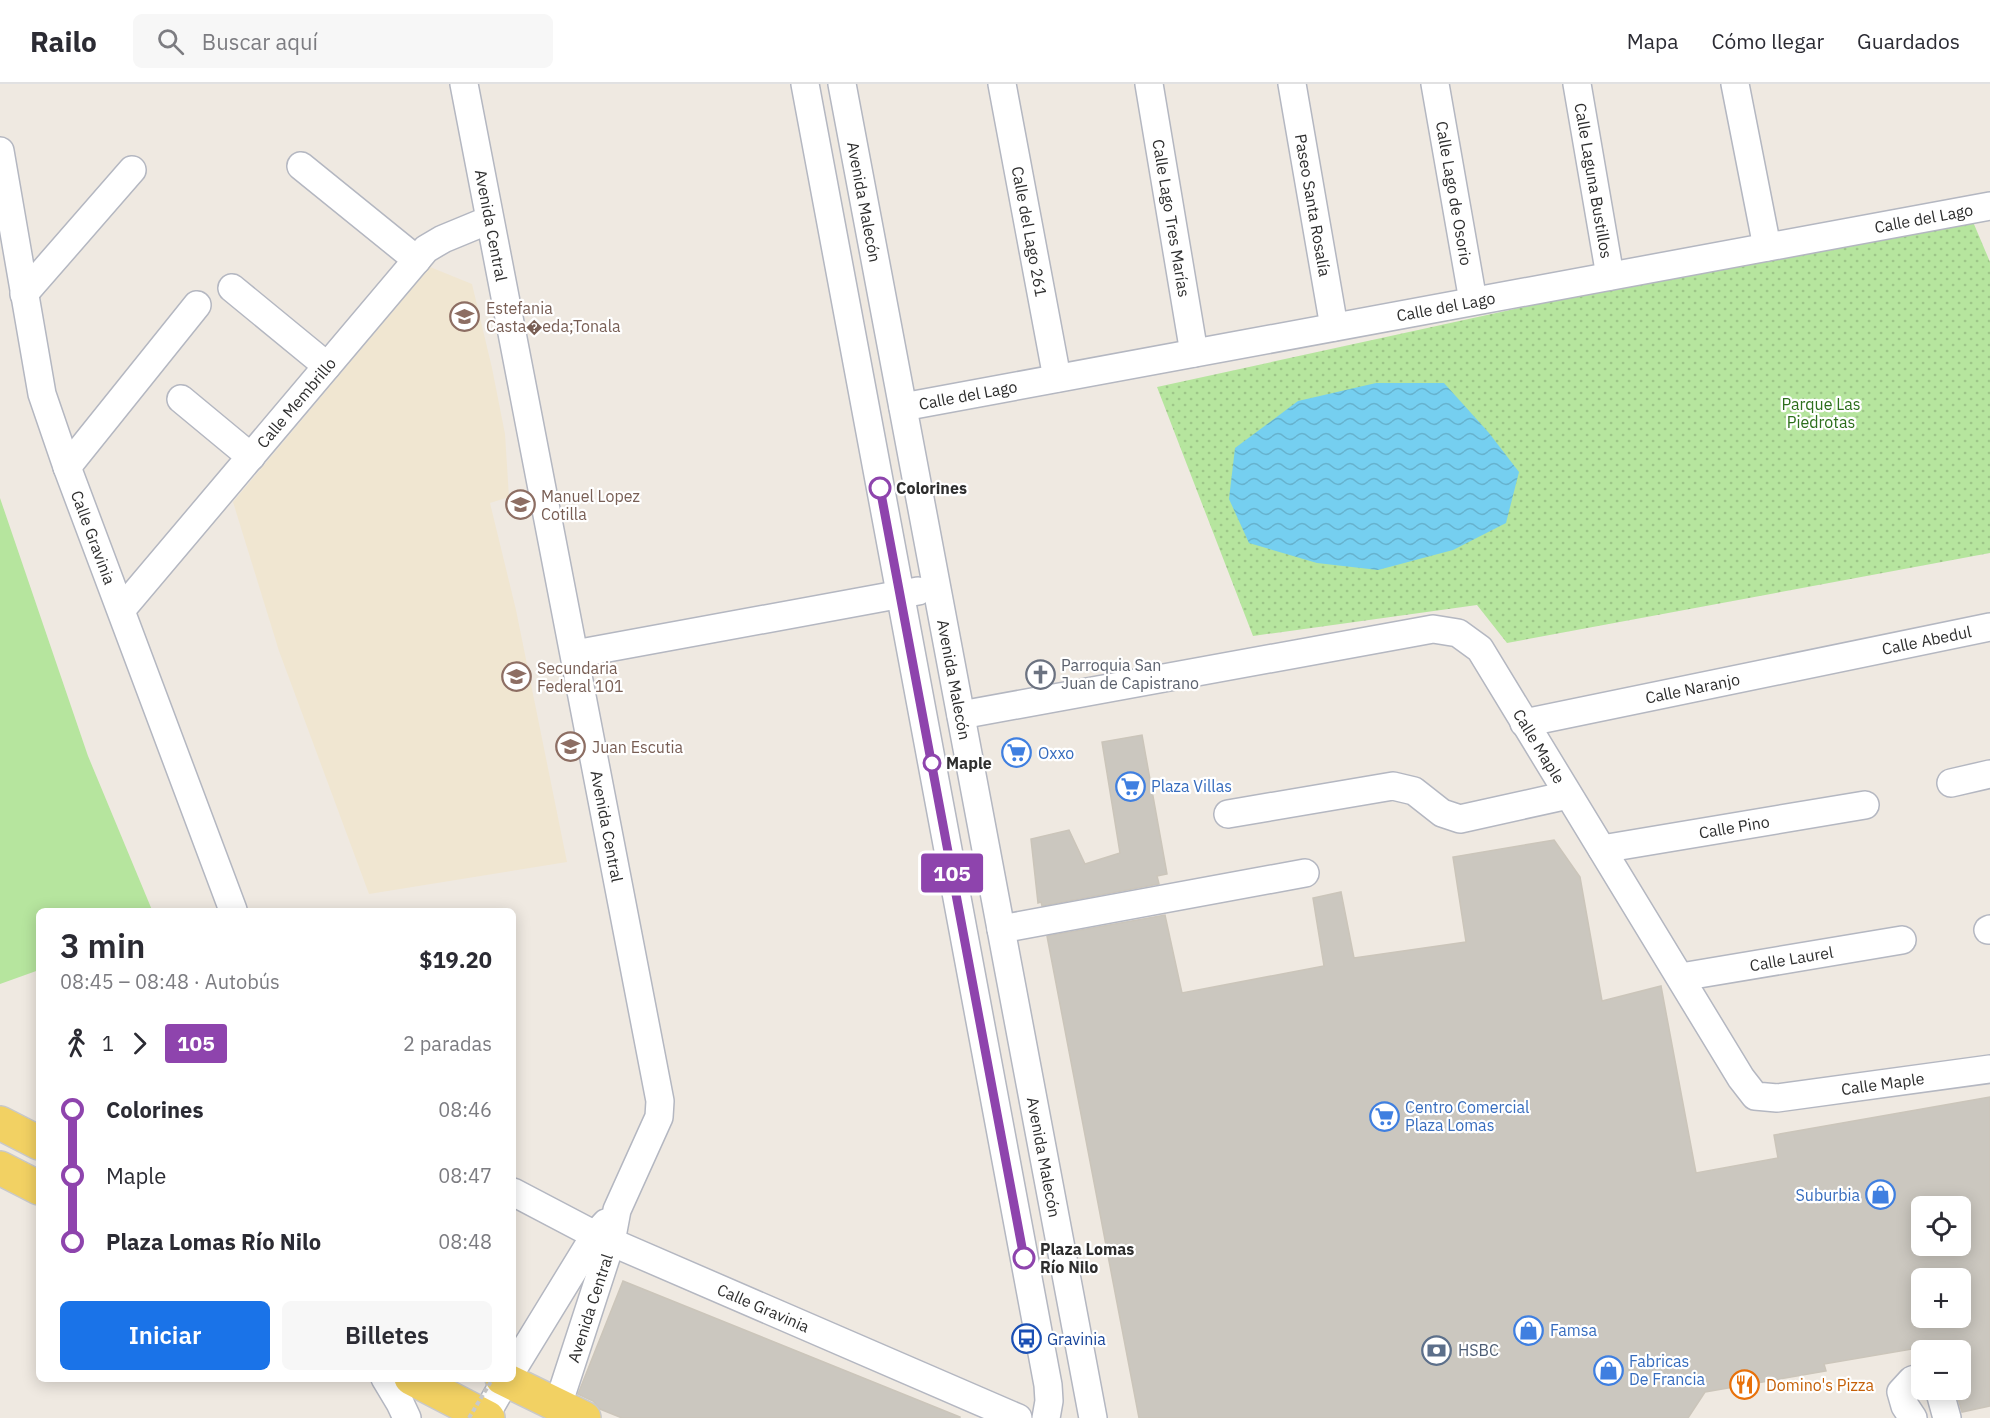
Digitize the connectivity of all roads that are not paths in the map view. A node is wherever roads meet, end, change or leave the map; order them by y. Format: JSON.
{"nodes":[{"id":1,"x":464,"y":84,"type":"edge"},
{"id":2,"x":805,"y":84,"type":"edge"},
{"id":3,"x":842,"y":84,"type":"edge"},
{"id":4,"x":1002,"y":84,"type":"edge"},
{"id":5,"x":1149,"y":84,"type":"edge"},
{"id":6,"x":1292,"y":84,"type":"edge"},
{"id":7,"x":1435,"y":84,"type":"edge"},
{"id":8,"x":1577,"y":84,"type":"edge"},
{"id":9,"x":1735,"y":84,"type":"edge"},
{"id":10,"x":0,"y":151,"type":"edge"},
{"id":11,"x":301,"y":166,"type":"dead end"},
{"id":12,"x":132,"y":170,"type":"dead end"},
{"id":13,"x":1990,"y":206,"type":"edge"},
{"id":14,"x":489,"y":220,"type":"junction"},
{"id":15,"x":1767,"y":247,"type":"junction"},
{"id":16,"x":417,"y":260,"type":"junction"},
{"id":17,"x":1610,"y":276,"type":"junction"},
{"id":18,"x":232,"y":288,"type":"dead end"},
{"id":19,"x":24,"y":294,"type":"junction"},
{"id":20,"x":1473,"y":302,"type":"junction"},
{"id":21,"x":197,"y":305,"type":"dead end"},
{"id":22,"x":1334,"y":327,"type":"junction"},
{"id":23,"x":1194,"y":353,"type":"junction"},
{"id":24,"x":327,"y":366,"type":"junction"},
{"id":25,"x":1056,"y":378,"type":"junction"},
{"id":26,"x":181,"y":399,"type":"dead end"},
{"id":27,"x":903,"y":407,"type":"junction"},
{"id":28,"x":251,"y":457,"type":"junction"},
{"id":29,"x":67,"y":467,"type":"junction"},
{"id":30,"x":936,"y":587,"type":"junction"},
{"id":31,"x":900,"y":594,"type":"junction"},
{"id":32,"x":122,"y":609,"type":"junction"},
{"id":33,"x":1990,"y":627,"type":"edge"},
{"id":34,"x":1862,"y":653,"type":"joint"},
{"id":35,"x":575,"y":654,"type":"junction"},
{"id":36,"x":961,"y":715,"type":"junction"},
{"id":37,"x":1524,"y":723,"type":"junction"},
{"id":38,"x":1990,"y":774,"type":"edge"},
{"id":39,"x":1951,"y":783,"type":"dead end"},
{"id":40,"x":1568,"y":795,"type":"junction"},
{"id":41,"x":1865,"y":805,"type":"dead end"},
{"id":42,"x":1228,"y":814,"type":"dead end"},
{"id":43,"x":1602,"y":849,"type":"junction"},
{"id":44,"x":1305,"y":873,"type":"dead end"},
{"id":45,"x":232,"y":908,"type":"edge"},
{"id":46,"x":1001,"y":929,"type":"junction"},
{"id":47,"x":1902,"y":940,"type":"dead end"},
{"id":48,"x":1681,"y":977,"type":"junction"},
{"id":49,"x":1990,"y":1070,"type":"edge"},
{"id":50,"x":0,"y":1123,"type":"edge"},
{"id":51,"x":36,"y":1141,"type":"edge"},
{"id":52,"x":0,"y":1168,"type":"edge"},
{"id":53,"x":36,"y":1186,"type":"edge"},
{"id":54,"x":516,"y":1194,"type":"edge"},
{"id":55,"x":603,"y":1239,"type":"junction"},
{"id":56,"x":516,"y":1360,"type":"edge"},
{"id":57,"x":1911,"y":1381,"type":"edge"},
{"id":58,"x":387,"y":1382,"type":"edge"},
{"id":59,"x":418,"y":1382,"type":"edge"},
{"id":60,"x":501,"y":1382,"type":"edge"},
{"id":61,"x":514,"y":1382,"type":"edge"},
{"id":62,"x":1942,"y":1400,"type":"edge"},
{"id":63,"x":571,"y":1411,"type":"edge"},
{"id":64,"x":407,"y":1418,"type":"edge"},
{"id":65,"x":481,"y":1418,"type":"edge"},
{"id":66,"x":1018,"y":1418,"type":"edge"},
{"id":67,"x":1046,"y":1418,"type":"edge"},
{"id":68,"x":1093,"y":1418,"type":"edge"},
{"id":69,"x":1913,"y":1418,"type":"edge"},
{"id":70,"x":1946,"y":1418,"type":"edge"}],
"edges":[{"from":1,"to":14,"type":"street","name":"Avenida Central"},
{"from":2,"to":31,"type":"street"},
{"from":3,"to":27,"type":"street","name":"Avenida Malecón"},
{"from":4,"to":25,"type":"street","name":"Calle del Lago 261"},
{"from":5,"to":23,"type":"street","name":"Calle Lago Tres Marías"},
{"from":6,"to":22,"type":"street","name":"Paseo Santa Rosalía"},
{"from":7,"to":20,"type":"street","name":"Calle Lago de Osorio"},
{"from":8,"to":17,"type":"street","name":"Calle Laguna Bustillos"},
{"from":9,"to":15,"type":"street"},
{"from":10,"to":19,"type":"street","name":"Calle Gravinia"},
{"from":11,"to":16,"type":"street"},
{"from":12,"to":19,"type":"street"},
{"from":13,"to":15,"type":"street","name":"Calle del Lago"},
{"from":14,"to":16,"type":"street","name":"Calle Membrillo"},
{"from":14,"to":35,"type":"street","name":"Avenida Central"},
{"from":15,"to":17,"type":"street","name":"Calle del Lago"},
{"from":16,"to":24,"type":"street","name":"Calle Membrillo"},
{"from":17,"to":20,"type":"street","name":"Calle del Lago"},
{"from":18,"to":24,"type":"street"},
{"from":19,"to":29,"type":"street","name":"Calle Gravinia"},
{"from":20,"to":22,"type":"street","name":"Calle del Lago"},
{"from":21,"to":29,"type":"street"},
{"from":22,"to":23,"type":"street","name":"Calle del Lago"},
{"from":23,"to":25,"type":"street","name":"Calle del Lago"},
{"from":24,"to":28,"type":"street","name":"Calle Membrillo"},
{"from":25,"to":27,"type":"street","name":"Calle del Lago"},
{"from":26,"to":28,"type":"street"},
{"from":27,"to":30,"type":"street","name":"Avenida Malecón"},
{"from":28,"to":32,"type":"street","name":"Calle Membrillo"},
{"from":29,"to":32,"type":"street","name":"Calle Gravinia"},
{"from":30,"to":31,"type":"street"},
{"from":30,"to":36,"type":"street","name":"Avenida Malecón"},
{"from":31,"to":35,"type":"street"},
{"from":31,"to":67,"type":"street"},
{"from":32,"to":45,"type":"street","name":"Calle Gravinia"},
{"from":33,"to":34,"type":"street","name":"Calle Abedul"},
{"from":34,"to":37,"type":"street","name":"Calle Naranjo"},
{"from":35,"to":55,"type":"street","name":"Avenida Central"},
{"from":36,"to":37,"type":"street","name":"Calle Maple"},
{"from":36,"to":46,"type":"street","name":"Avenida Malecón"},
{"from":37,"to":40,"type":"street","name":"Calle Maple"},
{"from":38,"to":39,"type":"street"},
{"from":40,"to":42,"type":"street"},
{"from":40,"to":43,"type":"street","name":"Calle Maple"},
{"from":41,"to":43,"type":"street","name":"Calle Pino"},
{"from":43,"to":48,"type":"street","name":"Calle Maple"},
{"from":44,"to":46,"type":"street"},
{"from":46,"to":68,"type":"street","name":"Avenida Malecón"},
{"from":47,"to":48,"type":"street","name":"Calle Laurel"},
{"from":48,"to":49,"type":"street","name":"Calle Maple"},
{"from":50,"to":51,"type":"main road"},
{"from":52,"to":53,"type":"main road"},
{"from":54,"to":55,"type":"street","name":"Calle Gravinia"},
{"from":55,"to":56,"type":"street","name":"Avenida Central"},
{"from":55,"to":63,"type":"street","name":"Avenida Central"},
{"from":55,"to":66,"type":"street","name":"Calle Gravinia"},
{"from":57,"to":69,"type":"street"},
{"from":58,"to":64,"type":"street"},
{"from":59,"to":65,"type":"main road"},
{"from":60,"to":65,"type":"street","name":"Avenida Central"},
{"from":61,"to":63,"type":"main road"},
{"from":62,"to":70,"type":"street"}]}
